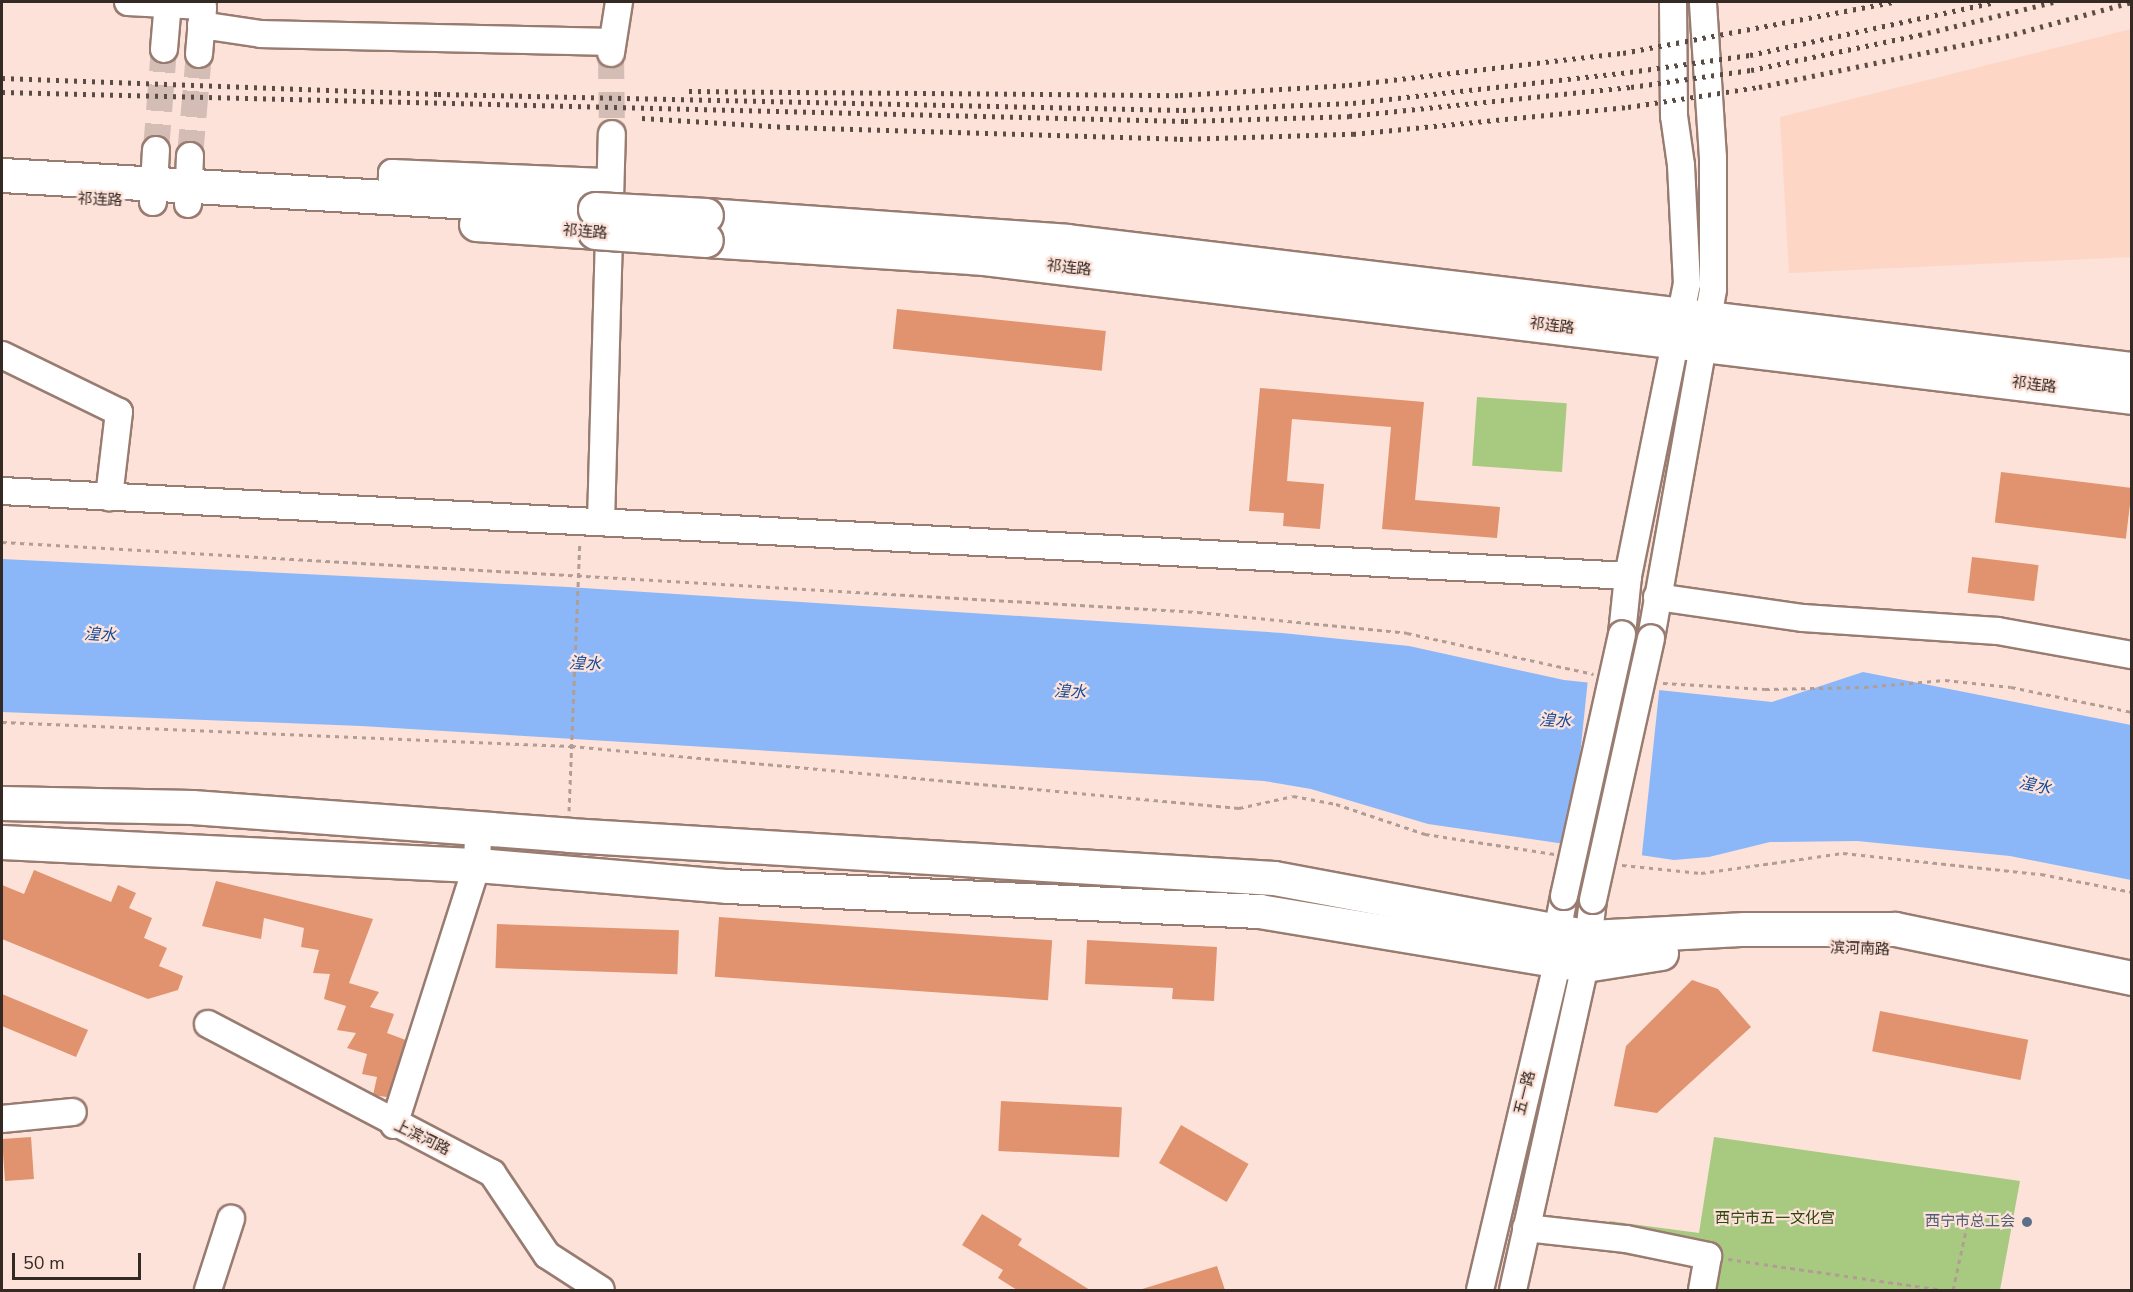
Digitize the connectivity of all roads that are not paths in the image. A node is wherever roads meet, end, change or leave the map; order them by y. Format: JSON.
{"nodes":[{"id":1,"x":129,"y":2,"type":"edge"},
{"id":2,"x":619,"y":2,"type":"edge"},
{"id":3,"x":1674,"y":2,"type":"edge"},
{"id":4,"x":1703,"y":2,"type":"edge"},
{"id":5,"x":168,"y":3,"type":"edge"},
{"id":6,"x":202,"y":11,"type":"edge"},
{"id":7,"x":164,"y":49,"type":"tunnel mouth"},
{"id":8,"x":199,"y":54,"type":"tunnel mouth"},
{"id":9,"x":612,"y":134,"type":"tunnel mouth"},
{"id":10,"x":156,"y":150,"type":"tunnel mouth"},
{"id":11,"x":2,"y":175,"type":"edge"},
{"id":12,"x":189,"y":182,"type":"junction"},
{"id":13,"x":154,"y":192,"type":"junction"},
{"id":14,"x":2,"y":197,"type":"edge"},
{"id":15,"x":600,"y":208,"type":"junction"},
{"id":16,"x":1693,"y":330,"type":"junction"},
{"id":17,"x":2,"y":355,"type":"edge"},
{"id":18,"x":2132,"y":369,"type":"edge"},
{"id":19,"x":2132,"y":397,"type":"edge"},
{"id":20,"x":2,"y":491,"type":"edge"},
{"id":21,"x":109,"y":497,"type":"junction"},
{"id":22,"x":591,"y":522,"type":"junction"},
{"id":23,"x":1629,"y":576,"type":"junction"},
{"id":24,"x":1657,"y":597,"type":"junction"},
{"id":25,"x":2132,"y":655,"type":"edge"},
{"id":26,"x":2,"y":803,"type":"edge"},
{"id":27,"x":478,"y":828,"type":"junction"},
{"id":28,"x":2,"y":842,"type":"edge"},
{"id":29,"x":477,"y":865,"type":"junction"},
{"id":30,"x":1573,"y":949,"type":"junction"},
{"id":31,"x":2132,"y":978,"type":"edge"},
{"id":32,"x":2132,"y":1000,"type":"edge"},
{"id":33,"x":208,"y":1024,"type":"dead end"},
{"id":34,"x":73,"y":1112,"type":"dead end"},
{"id":35,"x":2,"y":1119,"type":"edge"},
{"id":36,"x":394,"y":1125,"type":"junction"},
{"id":37,"x":231,"y":1220,"type":"dead end"},
{"id":38,"x":1526,"y":1228,"type":"junction"},
{"id":39,"x":208,"y":1290,"type":"edge"},
{"id":40,"x":601,"y":1290,"type":"edge"},
{"id":41,"x":1480,"y":1290,"type":"edge"},
{"id":42,"x":1513,"y":1290,"type":"edge"},
{"id":43,"x":1702,"y":1290,"type":"edge"}],
"edges":[{"from":1,"to":5,"type":"street"},
{"from":2,"to":6,"type":"street"},
{"from":3,"to":16,"type":"street"},
{"from":4,"to":16,"type":"street"},
{"from":5,"to":6,"type":"street"},
{"from":5,"to":7,"type":"street"},
{"from":6,"to":8,"type":"street"},
{"from":9,"to":15,"type":"street"},
{"from":10,"to":13,"type":"street"},
{"from":11,"to":13,"type":"main road","name":"祁连路"},
{"from":12,"to":13,"type":"main road","name":"祁连路"},
{"from":12,"to":15,"type":"main road","name":"祁连路"},
{"from":12,"to":15,"type":"main road","name":"祁连路"},
{"from":13,"to":14,"type":"main road","name":"祁连路"},
{"from":15,"to":16,"type":"main road","name":"祁连路","bridge":true},
{"from":15,"to":22,"type":"street"},
{"from":16,"to":18,"type":"main road","name":"祁连路"},
{"from":16,"to":19,"type":"main road","name":"祁连路"},
{"from":16,"to":23,"type":"street","name":"五一路"},
{"from":16,"to":24,"type":"street","name":"五一路"},
{"from":17,"to":21,"type":"street"},
{"from":20,"to":21,"type":"street"},
{"from":21,"to":22,"type":"street"},
{"from":22,"to":23,"type":"street"},
{"from":23,"to":30,"type":"street","name":"五一路","bridge":true},
{"from":24,"to":25,"type":"street"},
{"from":24,"to":30,"type":"street","name":"五一路","bridge":true},
{"from":26,"to":27,"type":"main road"},
{"from":27,"to":29,"type":"street"},
{"from":27,"to":30,"type":"main road"},
{"from":28,"to":29,"type":"main road"},
{"from":29,"to":30,"type":"main road"},
{"from":29,"to":36,"type":"street"},
{"from":30,"to":31,"type":"main road"},
{"from":30,"to":32,"type":"main road","name":"滨河南路"},
{"from":30,"to":38,"type":"street","name":"五一路"},
{"from":30,"to":41,"type":"street","name":"五一路"},
{"from":33,"to":36,"type":"street","name":"上滨河路"},
{"from":34,"to":35,"type":"street"},
{"from":36,"to":40,"type":"street","name":"上滨河路"},
{"from":37,"to":39,"type":"street"},
{"from":38,"to":42,"type":"street","name":"五一路"},
{"from":38,"to":43,"type":"street"}]}
